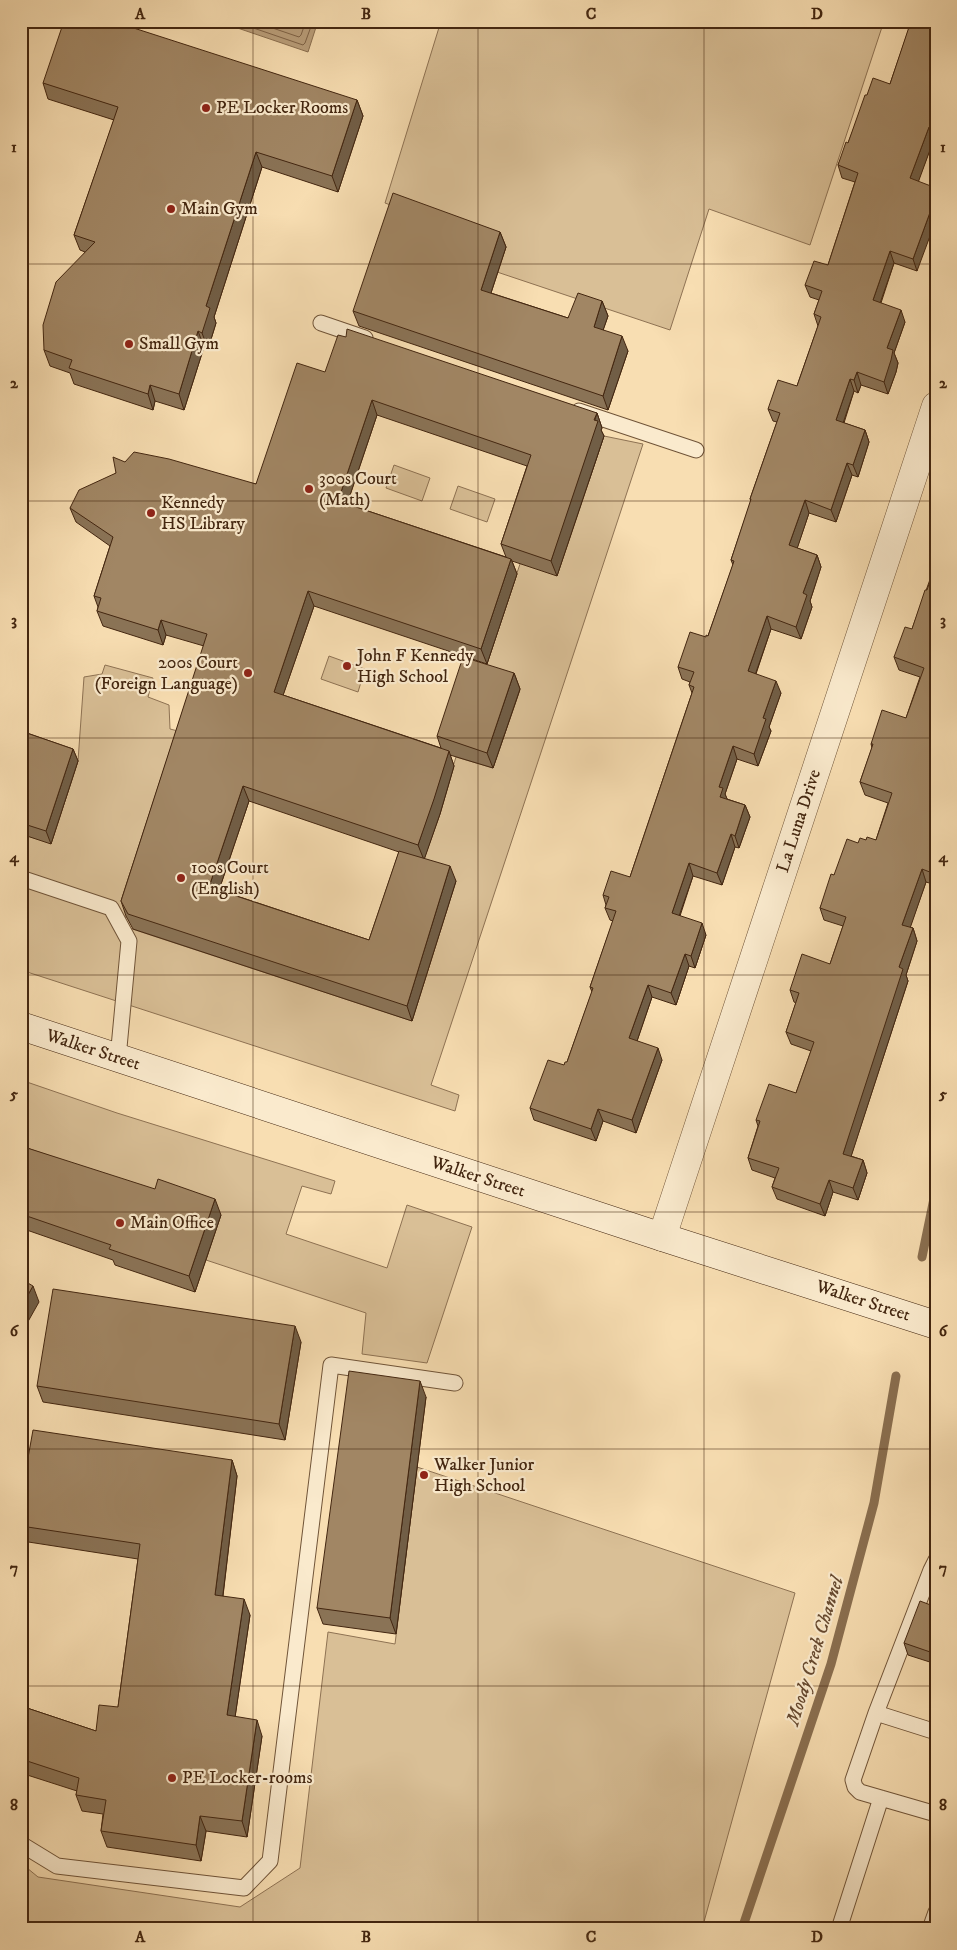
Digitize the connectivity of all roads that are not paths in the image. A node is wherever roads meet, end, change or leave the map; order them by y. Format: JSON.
{"nodes":[{"id":1,"x":321,"y":323,"type":"dead end"},
{"id":2,"x":377,"y":342,"type":"edge"},
{"id":3,"x":565,"y":406,"type":"edge"},
{"id":4,"x":936,"y":406,"type":"edge"},
{"id":5,"x":696,"y":450,"type":"dead end"},
{"id":6,"x":21,"y":878,"type":"edge"},
{"id":7,"x":21,"y":1026,"type":"edge"},
{"id":8,"x":118,"y":1058,"type":"junction"},
{"id":9,"x":662,"y":1237,"type":"junction"},
{"id":10,"x":936,"y":1325,"type":"edge"},
{"id":11,"x":455,"y":1383,"type":"dead end"},
{"id":12,"x":936,"y":1560,"type":"edge"},
{"id":13,"x":876,"y":1713,"type":"junction"},
{"id":14,"x":936,"y":1732,"type":"edge"},
{"id":15,"x":881,"y":1798,"type":"junction"},
{"id":16,"x":936,"y":1814,"type":"edge"},
{"id":17,"x":21,"y":1844,"type":"edge"},
{"id":18,"x":936,"y":1912,"type":"edge"},
{"id":19,"x":838,"y":1929,"type":"edge"},
{"id":20,"x":930,"y":1929,"type":"edge"}],
"edges":[{"from":1,"to":2,"type":"lane"},
{"from":3,"to":5,"type":"lane"},
{"from":4,"to":9,"type":"main road","name":"La Luna Drive"},
{"from":6,"to":8,"type":"lane"},
{"from":7,"to":8,"type":"main road","name":"Walker Street"},
{"from":8,"to":9,"type":"main road","name":"Walker Street"},
{"from":9,"to":10,"type":"main road","name":"Walker Street"},
{"from":11,"to":17,"type":"lane"},
{"from":12,"to":13,"type":"lane"},
{"from":13,"to":14,"type":"lane"},
{"from":13,"to":15,"type":"lane"},
{"from":15,"to":16,"type":"lane"},
{"from":15,"to":19,"type":"lane"},
{"from":18,"to":20,"type":"lane"}]}
